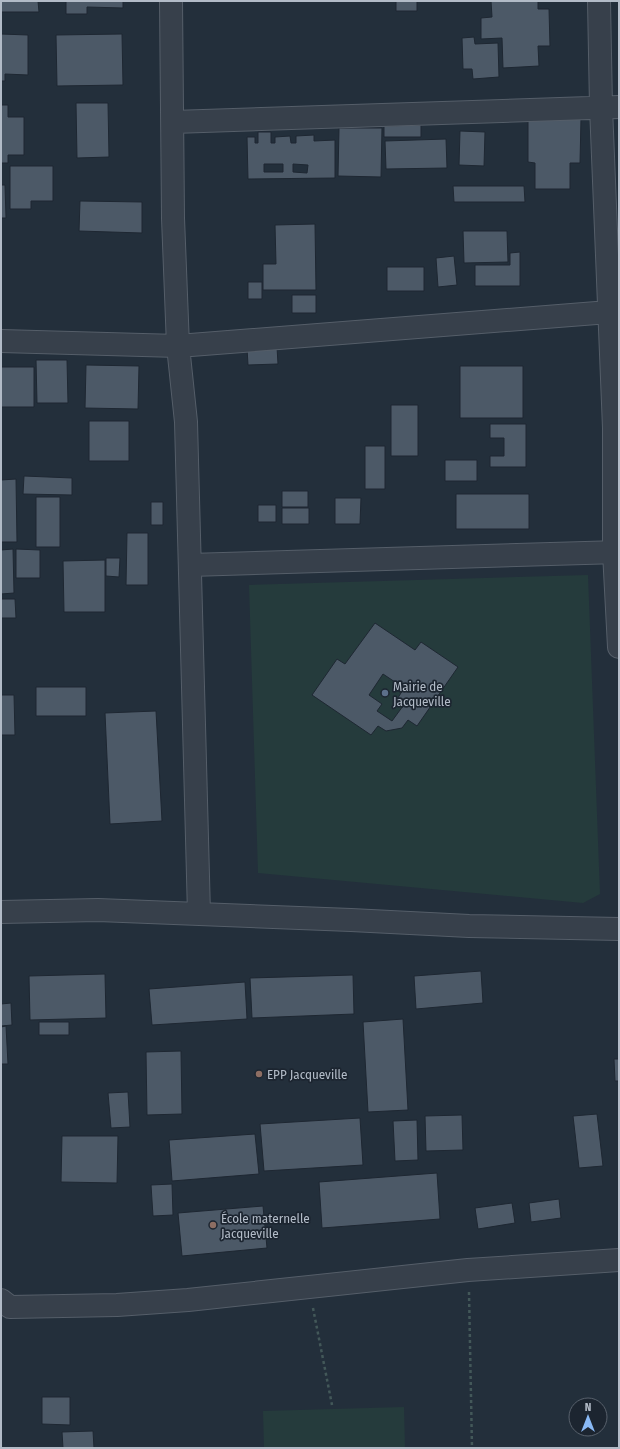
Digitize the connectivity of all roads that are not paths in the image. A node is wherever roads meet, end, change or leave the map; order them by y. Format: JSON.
{"nodes":[{"id":1,"x":172,"y":1,"type":"edge"},
{"id":2,"x":599,"y":1,"type":"edge"},
{"id":3,"x":610,"y":107,"type":"edge"},
{"id":4,"x":173,"y":122,"type":"junction"},
{"id":5,"x":614,"y":312,"type":"edge"},
{"id":6,"x":1,"y":341,"type":"edge"},
{"id":7,"x":178,"y":346,"type":"junction"},
{"id":8,"x":617,"y":552,"type":"edge"},
{"id":9,"x":190,"y":565,"type":"junction"},
{"id":10,"x":619,"y":647,"type":"edge"},
{"id":11,"x":1,"y":912,"type":"edge"},
{"id":12,"x":199,"y":914,"type":"junction"},
{"id":13,"x":619,"y":929,"type":"edge"},
{"id":14,"x":619,"y":1260,"type":"edge"},
{"id":15,"x":4,"y":1305,"type":"edge"}],
"edges":[{"from":1,"to":4,"type":"street"},
{"from":2,"to":3,"type":"street"},
{"from":3,"to":4,"type":"street"},
{"from":3,"to":5,"type":"street"},
{"from":4,"to":7,"type":"street"},
{"from":5,"to":7,"type":"street"},
{"from":5,"to":8,"type":"street"},
{"from":6,"to":7,"type":"street"},
{"from":7,"to":9,"type":"street"},
{"from":8,"to":9,"type":"street"},
{"from":8,"to":10,"type":"street"},
{"from":9,"to":12,"type":"street"},
{"from":11,"to":12,"type":"street"},
{"from":12,"to":13,"type":"street"},
{"from":14,"to":15,"type":"street"}]}
